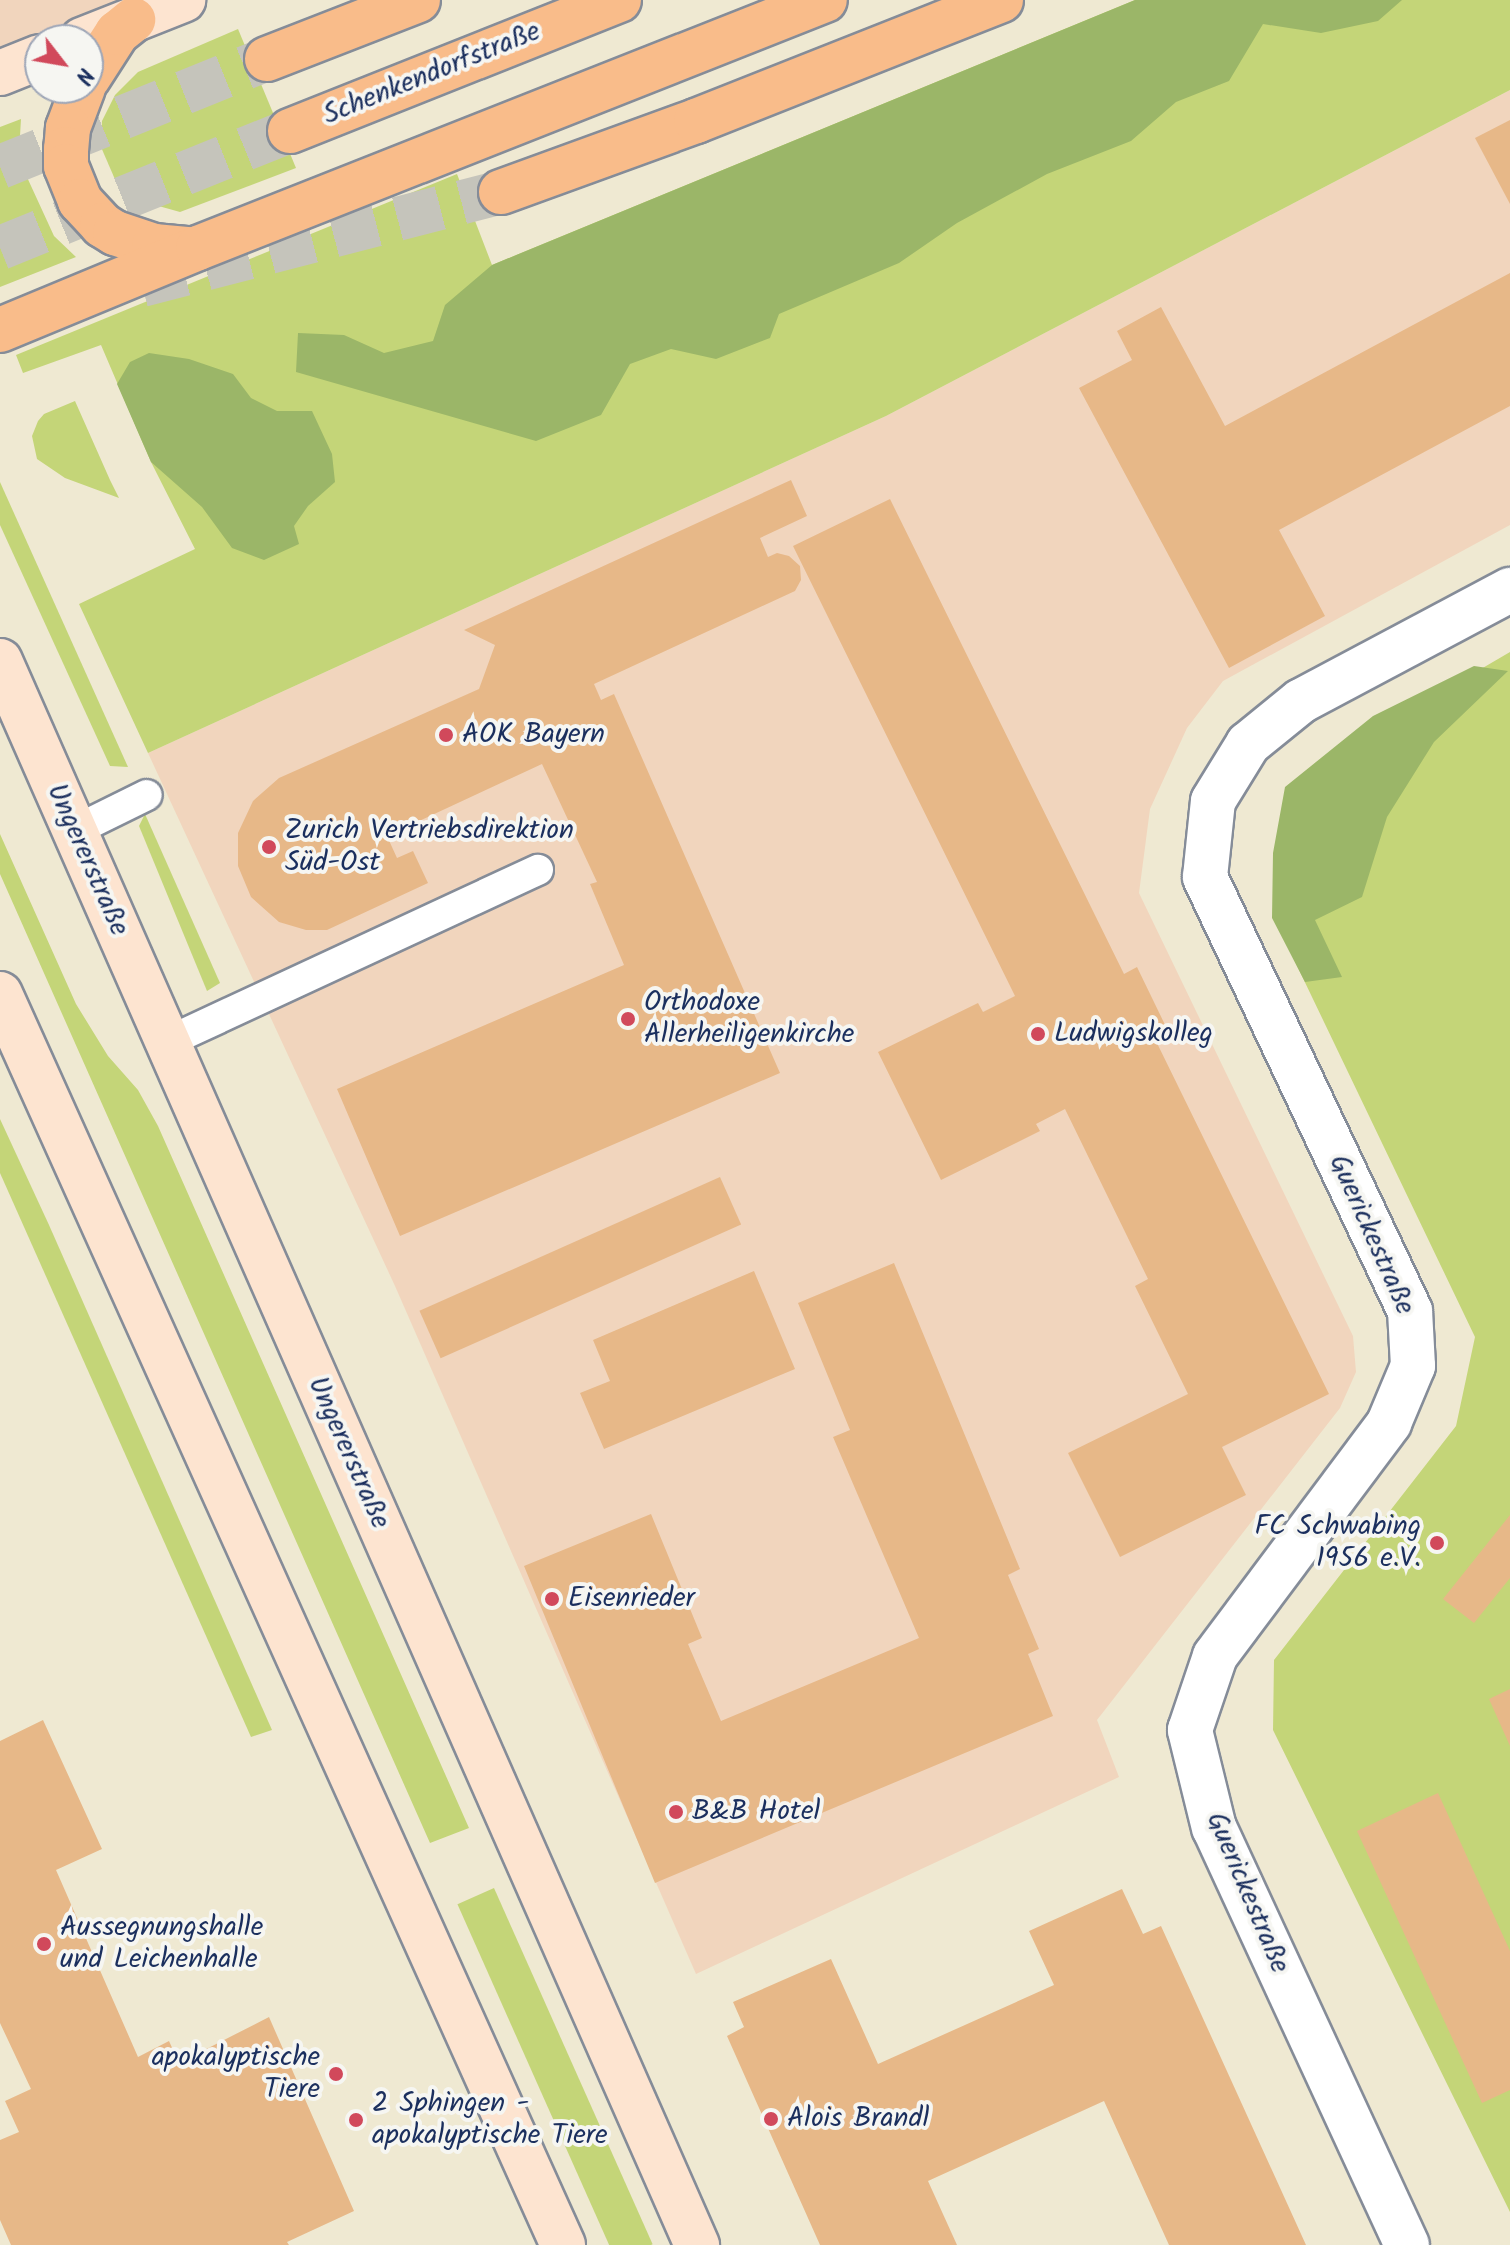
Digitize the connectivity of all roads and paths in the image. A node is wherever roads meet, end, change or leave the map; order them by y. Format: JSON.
{"nodes":[{"id":1,"x":183,"y":0,"type":"edge"},
{"id":2,"x":418,"y":0,"type":"edge"},
{"id":3,"x":619,"y":0,"type":"edge"},
{"id":4,"x":825,"y":0,"type":"edge"},
{"id":5,"x":1001,"y":0,"type":"edge"},
{"id":6,"x":133,"y":20,"type":"junction"},
{"id":7,"x":104,"y":31,"type":"edge"},
{"id":8,"x":104,"y":53,"type":"edge"},
{"id":9,"x":267,"y":59,"type":"tunnel mouth"},
{"id":10,"x":24,"y":63,"type":"edge"},
{"id":11,"x":0,"y":73,"type":"edge"},
{"id":12,"x":77,"y":104,"type":"edge"},
{"id":13,"x":290,"y":131,"type":"tunnel mouth"},
{"id":14,"x":501,"y":192,"type":"tunnel mouth"},
{"id":15,"x":198,"y":248,"type":"junction"},
{"id":16,"x":0,"y":330,"type":"edge"},
{"id":17,"x":1510,"y":590,"type":"edge"},
{"id":18,"x":0,"y":661,"type":"edge"},
{"id":19,"x":147,"y":795,"type":"dead end"},
{"id":20,"x":74,"y":831,"type":"junction"},
{"id":21,"x":538,"y":870,"type":"dead end"},
{"id":22,"x":0,"y":994,"type":"edge"},
{"id":23,"x":167,"y":1042,"type":"junction"},
{"id":24,"x":560,"y":2244,"type":"edge"},
{"id":25,"x":697,"y":2245,"type":"edge"},
{"id":26,"x":1407,"y":2245,"type":"edge"}],
"edges":[{"from":1,"to":6,"type":"main road"},
{"from":2,"to":9,"type":"highway"},
{"from":3,"to":13,"type":"highway","name":"Schenkendorfstraße"},
{"from":4,"to":15,"type":"highway"},
{"from":5,"to":14,"type":"highway"},
{"from":6,"to":7,"type":"main road"},
{"from":6,"to":8,"type":"highway"},
{"from":10,"to":11,"type":"main road"},
{"from":12,"to":15,"type":"highway"},
{"from":15,"to":16,"type":"highway"},
{"from":17,"to":26,"type":"street","name":"Guerickestraße"},
{"from":18,"to":20,"type":"main road","name":"Ungererstraße"},
{"from":19,"to":20,"type":"lane"},
{"from":20,"to":23,"type":"main road","name":"Ungererstraße"},
{"from":21,"to":23,"type":"lane"},
{"from":22,"to":24,"type":"main road"},
{"from":23,"to":25,"type":"main road","name":"Ungererstraße"}]}
